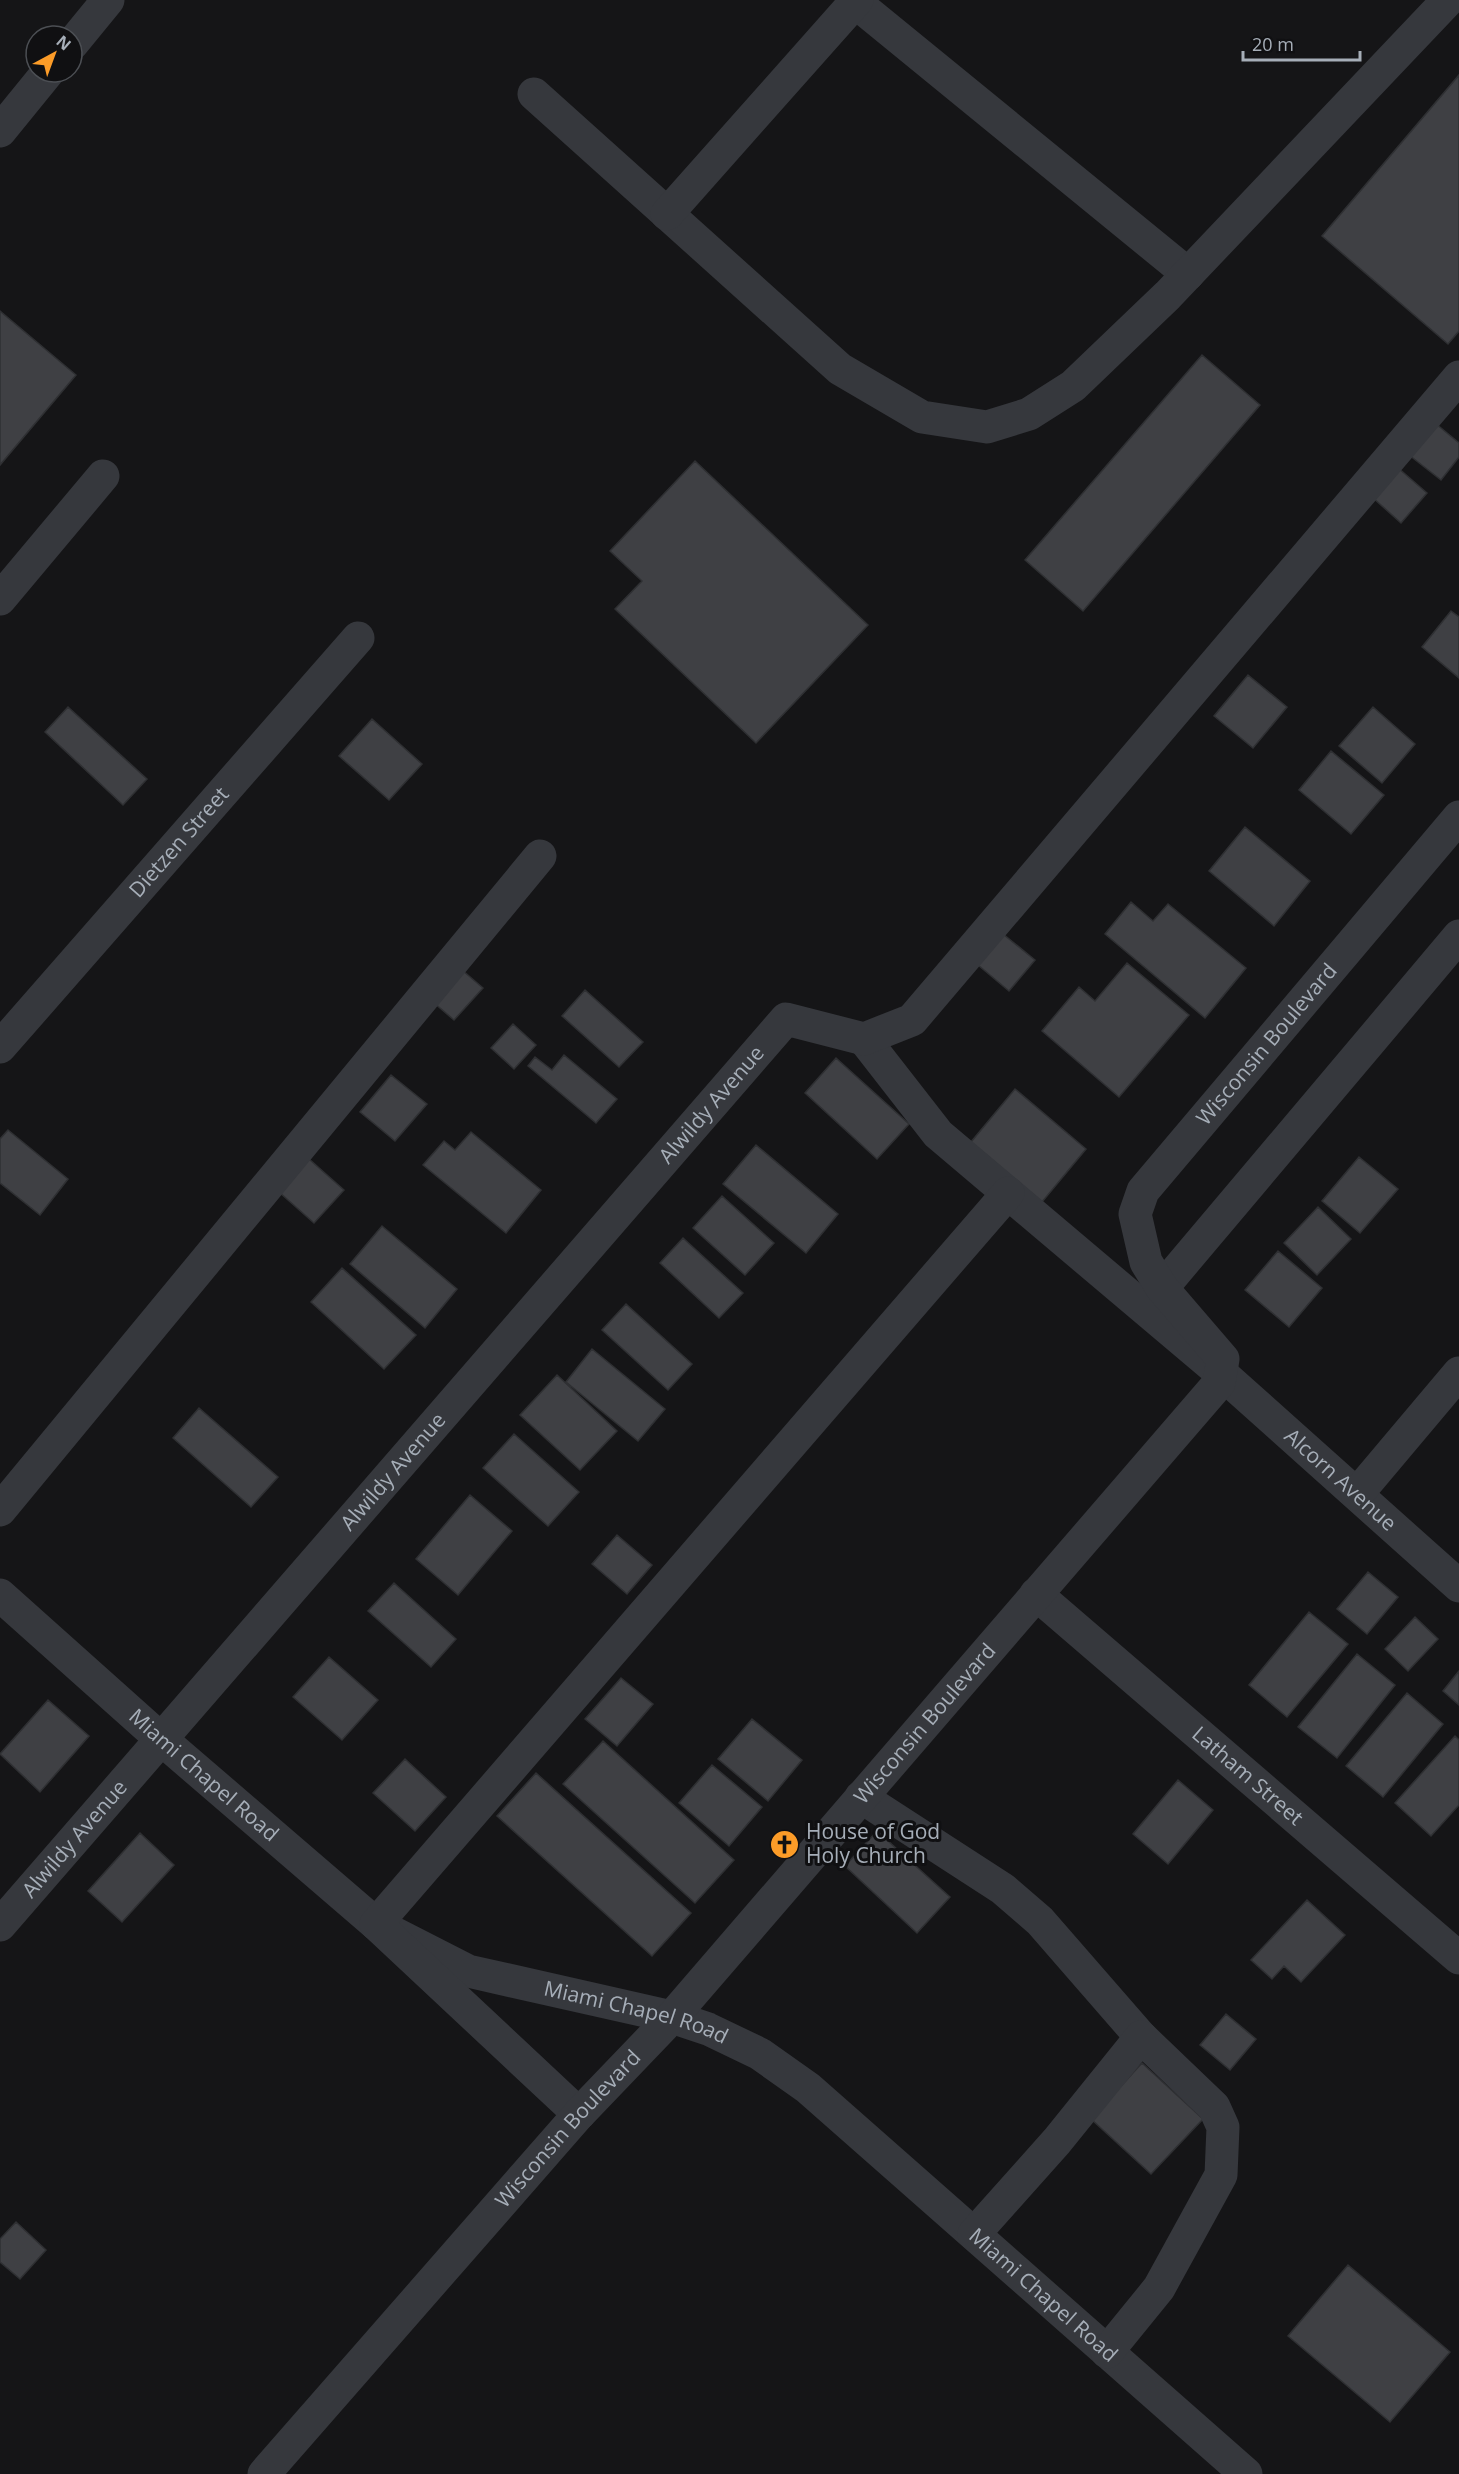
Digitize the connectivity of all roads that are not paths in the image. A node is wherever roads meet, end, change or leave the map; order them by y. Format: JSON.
{"nodes":[{"id":1,"x":108,"y":0,"type":"edge"},
{"id":2,"x":1448,"y":0,"type":"edge"},
{"id":3,"x":856,"y":1,"type":"edge"},
{"id":4,"x":84,"y":29,"type":"edge"},
{"id":5,"x":38,"y":84,"type":"edge"},
{"id":6,"x":534,"y":94,"type":"dead end"},
{"id":7,"x":0,"y":130,"type":"edge"},
{"id":8,"x":667,"y":214,"type":"junction"},
{"id":9,"x":1188,"y":274,"type":"junction"},
{"id":10,"x":1459,"y":376,"type":"edge"},
{"id":11,"x":103,"y":476,"type":"dead end"},
{"id":12,"x":0,"y":599,"type":"edge"},
{"id":13,"x":358,"y":638,"type":"dead end"},
{"id":14,"x":1459,"y":817,"type":"edge"},
{"id":15,"x":540,"y":856,"type":"dead end"},
{"id":16,"x":1459,"y":936,"type":"edge"},
{"id":17,"x":864,"y":1039,"type":"junction"},
{"id":18,"x":0,"y":1047,"type":"edge"},
{"id":19,"x":1008,"y":1193,"type":"junction"},
{"id":20,"x":1162,"y":1288,"type":"junction"},
{"id":21,"x":1459,"y":1373,"type":"edge"},
{"id":22,"x":1222,"y":1374,"type":"junction"},
{"id":23,"x":1357,"y":1494,"type":"junction"},
{"id":24,"x":0,"y":1510,"type":"edge"},
{"id":25,"x":1459,"y":1586,"type":"edge"},
{"id":26,"x":1036,"y":1594,"type":"junction"},
{"id":27,"x":0,"y":1595,"type":"edge"},
{"id":28,"x":160,"y":1739,"type":"junction"},
{"id":29,"x":861,"y":1797,"type":"junction"},
{"id":30,"x":376,"y":1924,"type":"junction"},
{"id":31,"x":0,"y":1925,"type":"edge"},
{"id":32,"x":1459,"y":1958,"type":"edge"},
{"id":33,"x":672,"y":2017,"type":"junction"},
{"id":34,"x":1141,"y":2037,"type":"junction"},
{"id":35,"x":579,"y":2114,"type":"junction"},
{"id":36,"x":974,"y":2234,"type":"junction"},
{"id":37,"x":1107,"y":2352,"type":"junction"},
{"id":38,"x":264,"y":2474,"type":"edge"},
{"id":39,"x":1246,"y":2474,"type":"edge"}],
"edges":[{"from":1,"to":4,"type":"street"},
{"from":2,"to":9,"type":"street"},
{"from":3,"to":8,"type":"street"},
{"from":3,"to":9,"type":"street"},
{"from":5,"to":7,"type":"street"},
{"from":6,"to":8,"type":"street"},
{"from":8,"to":9,"type":"street"},
{"from":10,"to":17,"type":"street"},
{"from":11,"to":12,"type":"street"},
{"from":13,"to":18,"type":"street","name":"Dietzen Street"},
{"from":14,"to":20,"type":"street","name":"Wisconsin Boulevard"},
{"from":15,"to":24,"type":"street"},
{"from":16,"to":20,"type":"street"},
{"from":17,"to":19,"type":"street","name":"Alcorn Avenue"},
{"from":17,"to":28,"type":"street","name":"Alwildy Avenue"},
{"from":19,"to":22,"type":"street","name":"Alcorn Avenue"},
{"from":19,"to":30,"type":"street"},
{"from":20,"to":22,"type":"street","name":"Wisconsin Boulevard"},
{"from":21,"to":23,"type":"street"},
{"from":22,"to":23,"type":"street","name":"Alcorn Avenue"},
{"from":22,"to":26,"type":"street","name":"Wisconsin Boulevard"},
{"from":23,"to":25,"type":"street","name":"Alcorn Avenue"},
{"from":26,"to":29,"type":"street","name":"Wisconsin Boulevard"},
{"from":26,"to":32,"type":"street","name":"Latham Street"},
{"from":27,"to":28,"type":"street","name":"Miami Chapel Road"},
{"from":28,"to":30,"type":"street","name":"Miami Chapel Road"},
{"from":28,"to":31,"type":"street","name":"Alwildy Avenue"},
{"from":29,"to":33,"type":"street","name":"Wisconsin Boulevard"},
{"from":29,"to":34,"type":"street"},
{"from":30,"to":33,"type":"street","name":"Miami Chapel Road"},
{"from":30,"to":35,"type":"street"},
{"from":33,"to":35,"type":"street","name":"Wisconsin Boulevard"},
{"from":33,"to":36,"type":"street","name":"Miami Chapel Road"},
{"from":34,"to":36,"type":"street"},
{"from":34,"to":37,"type":"street"},
{"from":35,"to":38,"type":"street","name":"Wisconsin Boulevard"},
{"from":36,"to":37,"type":"street","name":"Miami Chapel Road"},
{"from":37,"to":39,"type":"street","name":"Miami Chapel Road"}]}
